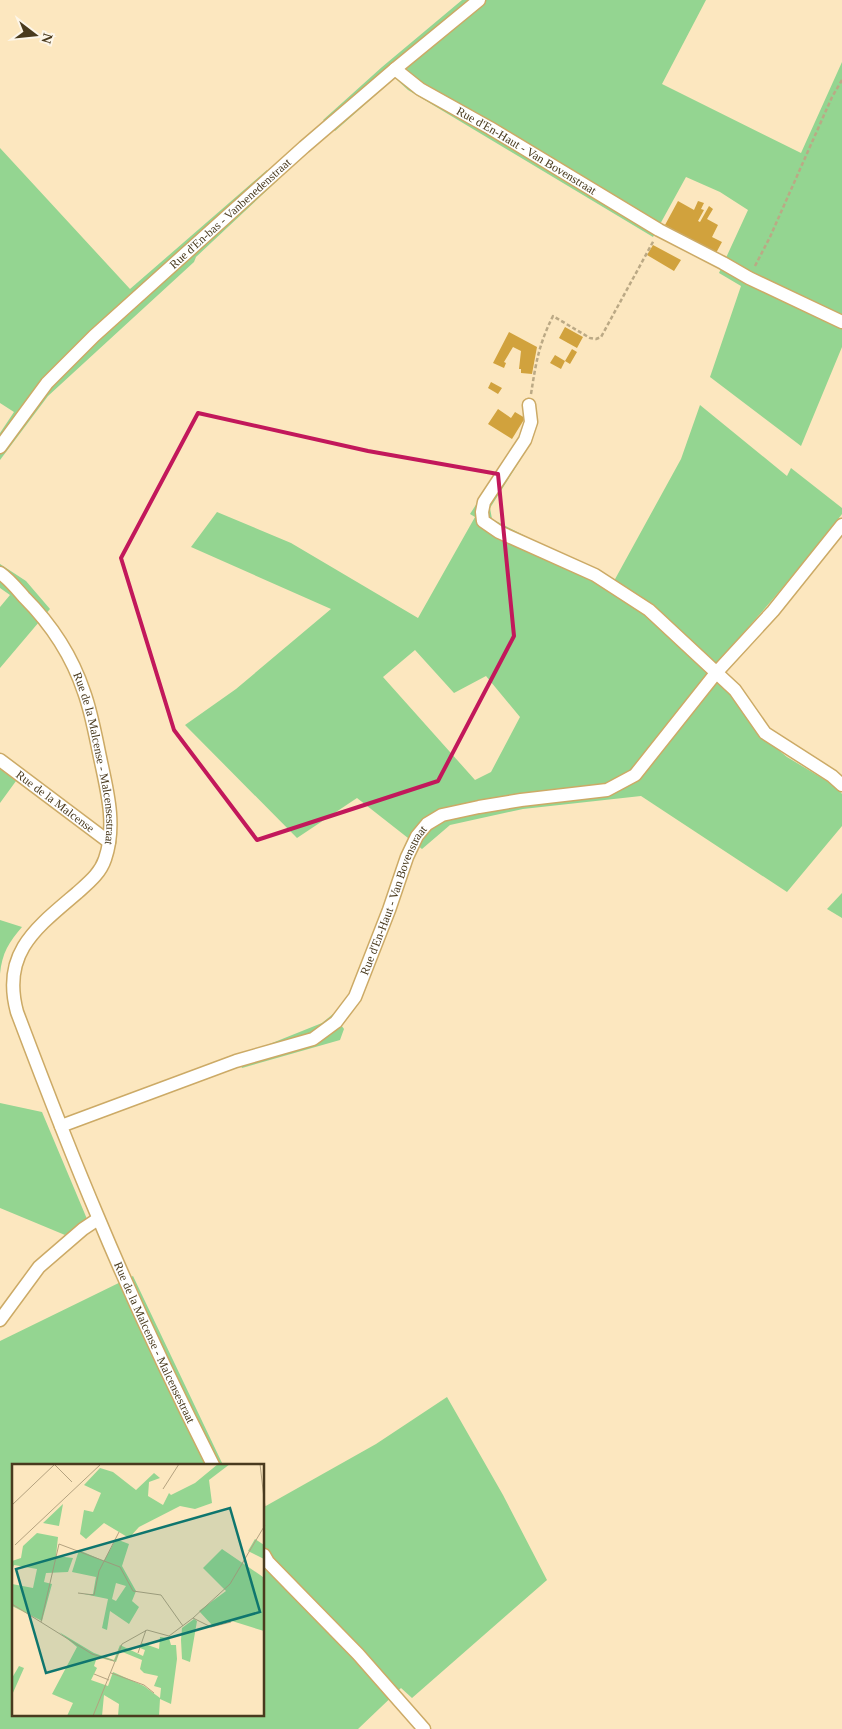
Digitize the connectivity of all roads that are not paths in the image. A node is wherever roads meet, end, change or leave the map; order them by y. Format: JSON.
{"nodes":[{"id":1,"x":479,"y":0,"type":"edge"},
{"id":2,"x":395,"y":69,"type":"junction"},
{"id":3,"x":842,"y":322,"type":"edge"},
{"id":4,"x":529,"y":405,"type":"road end"},
{"id":5,"x":0,"y":447,"type":"edge"},
{"id":6,"x":842,"y":525,"type":"edge"},
{"id":7,"x":0,"y":573,"type":"edge"},
{"id":8,"x":716,"y":673,"type":"junction"},
{"id":9,"x":0,"y":760,"type":"edge"},
{"id":10,"x":842,"y":785,"type":"edge"},
{"id":11,"x":109,"y":842,"type":"junction"},
{"id":12,"x":60,"y":1126,"type":"junction"},
{"id":13,"x":98,"y":1219,"type":"junction"},
{"id":14,"x":0,"y":1320,"type":"edge"},
{"id":15,"x":213,"y":1464,"type":"edge"},
{"id":16,"x":265,"y":1557,"type":"edge"},
{"id":17,"x":424,"y":1729,"type":"edge"}],
"edges":[{"from":1,"to":2,"type":"street","name":"Rue d'En-bas - Vanbenedenstraat"},
{"from":2,"to":3,"type":"street","name":"Rue d'En-Haut - Van Bovenstraat"},
{"from":2,"to":5,"type":"street","name":"Rue d'En-bas - Vanbenedenstraat"},
{"from":4,"to":8,"type":"street"},
{"from":6,"to":8,"type":"street","name":"Rue d'En-Haut - Van Bovenstraat"},
{"from":7,"to":11,"type":"street","name":"Rue de la Malcense - Malcensestraat"},
{"from":8,"to":10,"type":"street"},
{"from":8,"to":12,"type":"street","name":"Rue d'En-Haut - Van Bovenstraat"},
{"from":9,"to":11,"type":"street","name":"Rue de la Malcense"},
{"from":11,"to":12,"type":"street","name":"Rue de la Malcense - Malcensestraat"},
{"from":12,"to":13,"type":"street","name":"Rue de la Malcense - Malcensestraat"},
{"from":13,"to":14,"type":"street"},
{"from":13,"to":15,"type":"street","name":"Rue de la Malcense - Malcensestraat"},
{"from":16,"to":17,"type":"street"}]}
